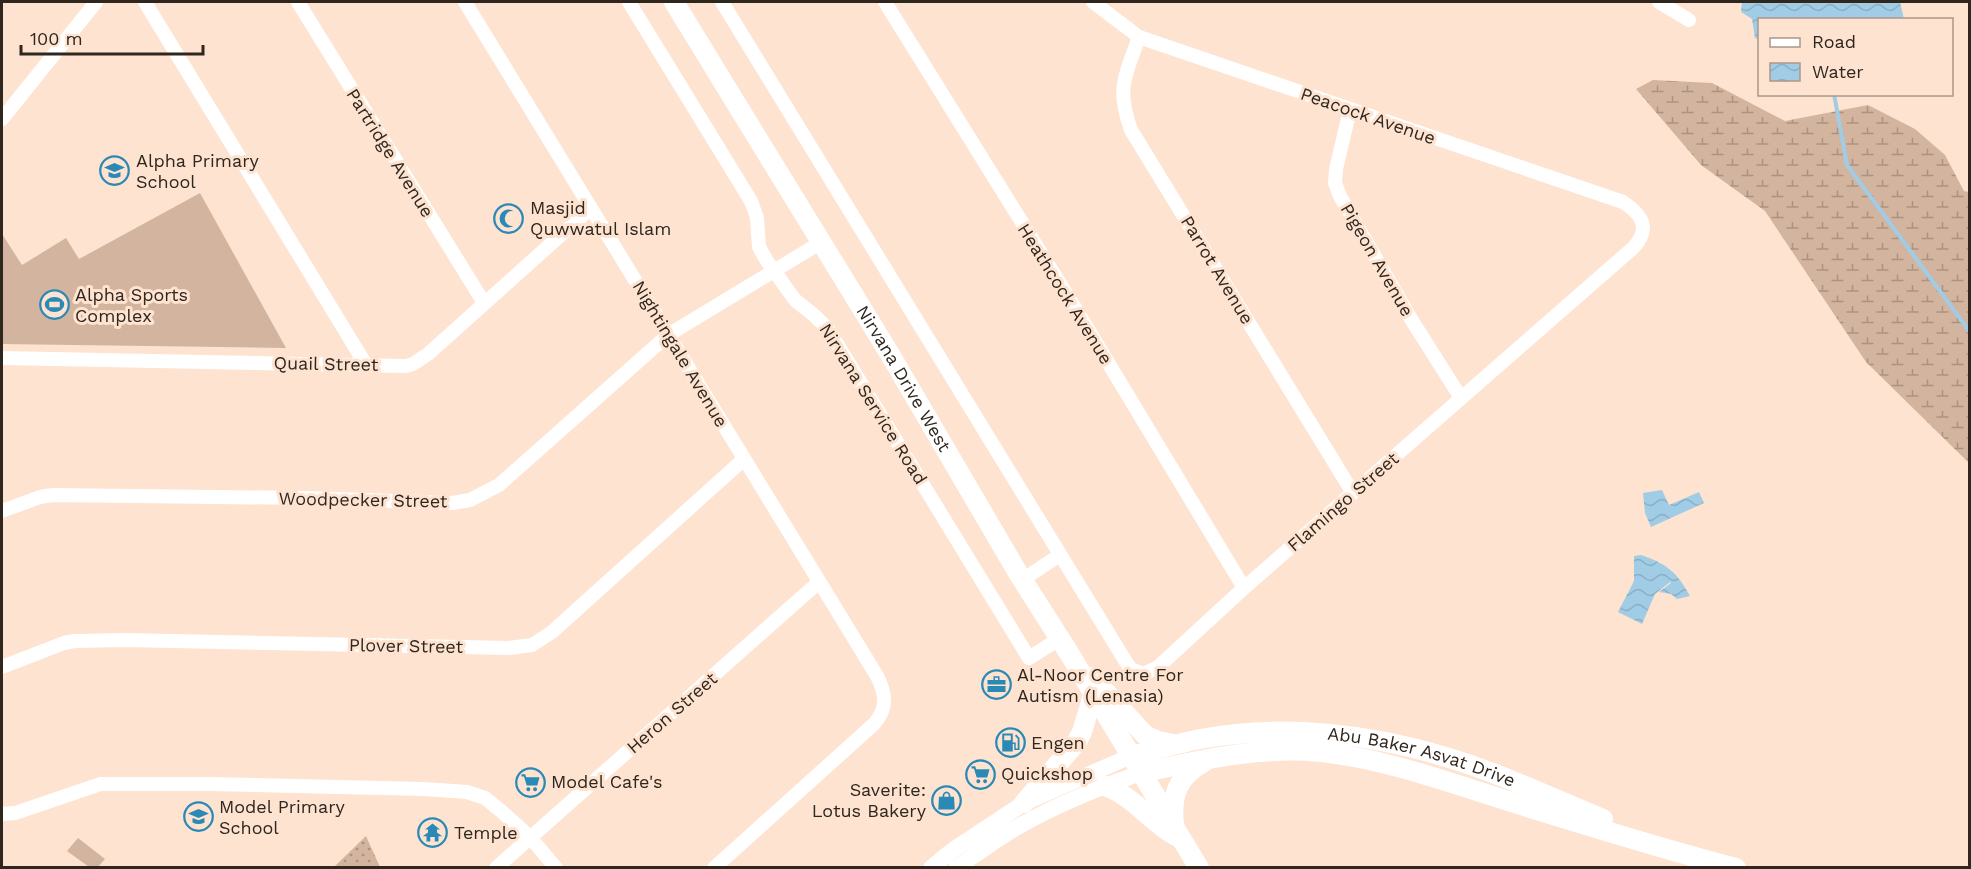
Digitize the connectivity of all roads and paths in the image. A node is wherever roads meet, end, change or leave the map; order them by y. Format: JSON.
{"nodes":[{"id":1,"x":96,"y":2,"type":"edge"},
{"id":2,"x":144,"y":2,"type":"edge"},
{"id":3,"x":298,"y":2,"type":"edge"},
{"id":4,"x":465,"y":2,"type":"edge"},
{"id":5,"x":629,"y":2,"type":"edge"},
{"id":6,"x":674,"y":2,"type":"edge"},
{"id":7,"x":722,"y":2,"type":"edge"},
{"id":8,"x":885,"y":2,"type":"edge"},
{"id":9,"x":1093,"y":2,"type":"edge"},
{"id":10,"x":1659,"y":2,"type":"edge"},
{"id":11,"x":1689,"y":21,"type":"dead end"},
{"id":12,"x":1139,"y":37,"type":"junction"},
{"id":13,"x":1350,"y":110,"type":"junction"},
{"id":14,"x":2,"y":119,"type":"edge"},
{"id":15,"x":591,"y":208,"type":"junction"},
{"id":16,"x":1643,"y":225,"type":"joint"},
{"id":17,"x":820,"y":243,"type":"junction"},
{"id":18,"x":773,"y":271,"type":"junction"},
{"id":19,"x":484,"y":303,"type":"junction"},
{"id":20,"x":668,"y":335,"type":"junction"},
{"id":21,"x":2,"y":358,"type":"edge"},
{"id":22,"x":366,"y":364,"type":"junction"},
{"id":23,"x":1461,"y":398,"type":"junction"},
{"id":24,"x":744,"y":459,"type":"junction"},
{"id":25,"x":1353,"y":493,"type":"junction"},
{"id":26,"x":2,"y":511,"type":"edge"},
{"id":27,"x":1059,"y":555,"type":"junction"},
{"id":28,"x":1022,"y":580,"type":"junction"},
{"id":29,"x":819,"y":582,"type":"junction"},
{"id":30,"x":1244,"y":588,"type":"junction"},
{"id":31,"x":1064,"y":646,"type":"junction"},
{"id":32,"x":2,"y":667,"type":"edge"},
{"id":33,"x":1093,"y":695,"type":"junction"},
{"id":34,"x":1177,"y":744,"type":"junction"},
{"id":35,"x":1131,"y":756,"type":"junction"},
{"id":36,"x":1211,"y":757,"type":"junction"},
{"id":37,"x":1142,"y":773,"type":"junction"},
{"id":38,"x":1105,"y":786,"type":"junction"},
{"id":39,"x":1024,"y":803,"type":"junction"},
{"id":40,"x":2,"y":814,"type":"edge"},
{"id":41,"x":1178,"y":833,"type":"junction"},
{"id":42,"x":530,"y":837,"type":"junction"},
{"id":43,"x":1698,"y":858,"type":"junction"},
{"id":44,"x":496,"y":867,"type":"edge"},
{"id":45,"x":556,"y":867,"type":"edge"},
{"id":46,"x":714,"y":867,"type":"edge"},
{"id":47,"x":931,"y":867,"type":"edge"},
{"id":48,"x":956,"y":867,"type":"edge"},
{"id":49,"x":1198,"y":867,"type":"edge"},
{"id":50,"x":1736,"y":867,"type":"edge"}],
"edges":[{"from":1,"to":14,"type":"street"},
{"from":2,"to":22,"type":"street"},
{"from":3,"to":19,"type":"street","name":"Partridge Avenue"},
{"from":4,"to":15,"type":"street","name":"Nightingale Avenue"},
{"from":5,"to":18,"type":"street","name":"Nirvana Service Road"},
{"from":6,"to":17,"type":"main road","name":"Nirvana Drive West"},
{"from":7,"to":27,"type":"street"},
{"from":8,"to":30,"type":"street","name":"Heathcock Avenue"},
{"from":9,"to":12,"type":"street","name":"Peacock Avenue"},
{"from":10,"to":11,"type":"street"},
{"from":12,"to":13,"type":"street","name":"Peacock Avenue"},
{"from":12,"to":25,"type":"street","name":"Parrot Avenue"},
{"from":13,"to":16,"type":"street","name":"Peacock Avenue"},
{"from":13,"to":23,"type":"street","name":"Pigeon Avenue"},
{"from":15,"to":19,"type":"street","name":"Quail Street"},
{"from":15,"to":20,"type":"street","name":"Nightingale Avenue"},
{"from":16,"to":23,"type":"street","name":"Flamingo Street"},
{"from":17,"to":18,"type":"street","name":"Woodpecker Street"},
{"from":17,"to":28,"type":"main road","name":"Nirvana Drive West"},
{"from":18,"to":20,"type":"street","name":"Woodpecker Street"},
{"from":18,"to":31,"type":"street","name":"Nirvana Service Road"},
{"from":19,"to":22,"type":"street","name":"Quail Street"},
{"from":20,"to":24,"type":"street","name":"Nightingale Avenue"},
{"from":20,"to":26,"type":"street","name":"Woodpecker Street"},
{"from":21,"to":22,"type":"street","name":"Quail Street"},
{"from":23,"to":25,"type":"street","name":"Flamingo Street"},
{"from":24,"to":29,"type":"street","name":"Nightingale Avenue"},
{"from":24,"to":32,"type":"street","name":"Plover Street"},
{"from":25,"to":30,"type":"street","name":"Flamingo Street"},
{"from":27,"to":28,"type":"street"},
{"from":27,"to":30,"type":"street","name":"Flamingo Street"},
{"from":28,"to":31,"type":"main road","name":"Nirvana Drive West"},
{"from":29,"to":42,"type":"street","name":"Heron Street"},
{"from":29,"to":46,"type":"street","name":"Nightingale Avenue"},
{"from":31,"to":33,"type":"main road","name":"Nirvana Drive West"},
{"from":31,"to":34,"type":"main road"},
{"from":33,"to":35,"type":"main road","name":"Nirvana Drive West"},
{"from":33,"to":39,"type":"main road"},
{"from":34,"to":35,"type":"main road","name":"Abu Baker Asvat Drive"},
{"from":34,"to":43,"type":"main road","name":"Abu Baker Asvat Drive"},
{"from":35,"to":37,"type":"main road","name":"Nirvana Drive West"},
{"from":35,"to":39,"type":"street"},
{"from":36,"to":37,"type":"main road","name":"Abu Baker Asvat Drive"},
{"from":36,"to":41,"type":"main road"},
{"from":36,"to":43,"type":"main road","name":"Abu Baker Asvat Drive"},
{"from":37,"to":38,"type":"street"},
{"from":37,"to":41,"type":"main road","name":"Nirvana Drive West"},
{"from":38,"to":41,"type":"main road"},
{"from":38,"to":48,"type":"street"},
{"from":39,"to":47,"type":"street"},
{"from":40,"to":42,"type":"street"},
{"from":41,"to":49,"type":"main road","name":"Nirvana Drive West"},
{"from":42,"to":44,"type":"street","name":"Heron Street"},
{"from":42,"to":45,"type":"street"},
{"from":43,"to":50,"type":"main road","name":"Abu Baker Asvat Drive"}]}
